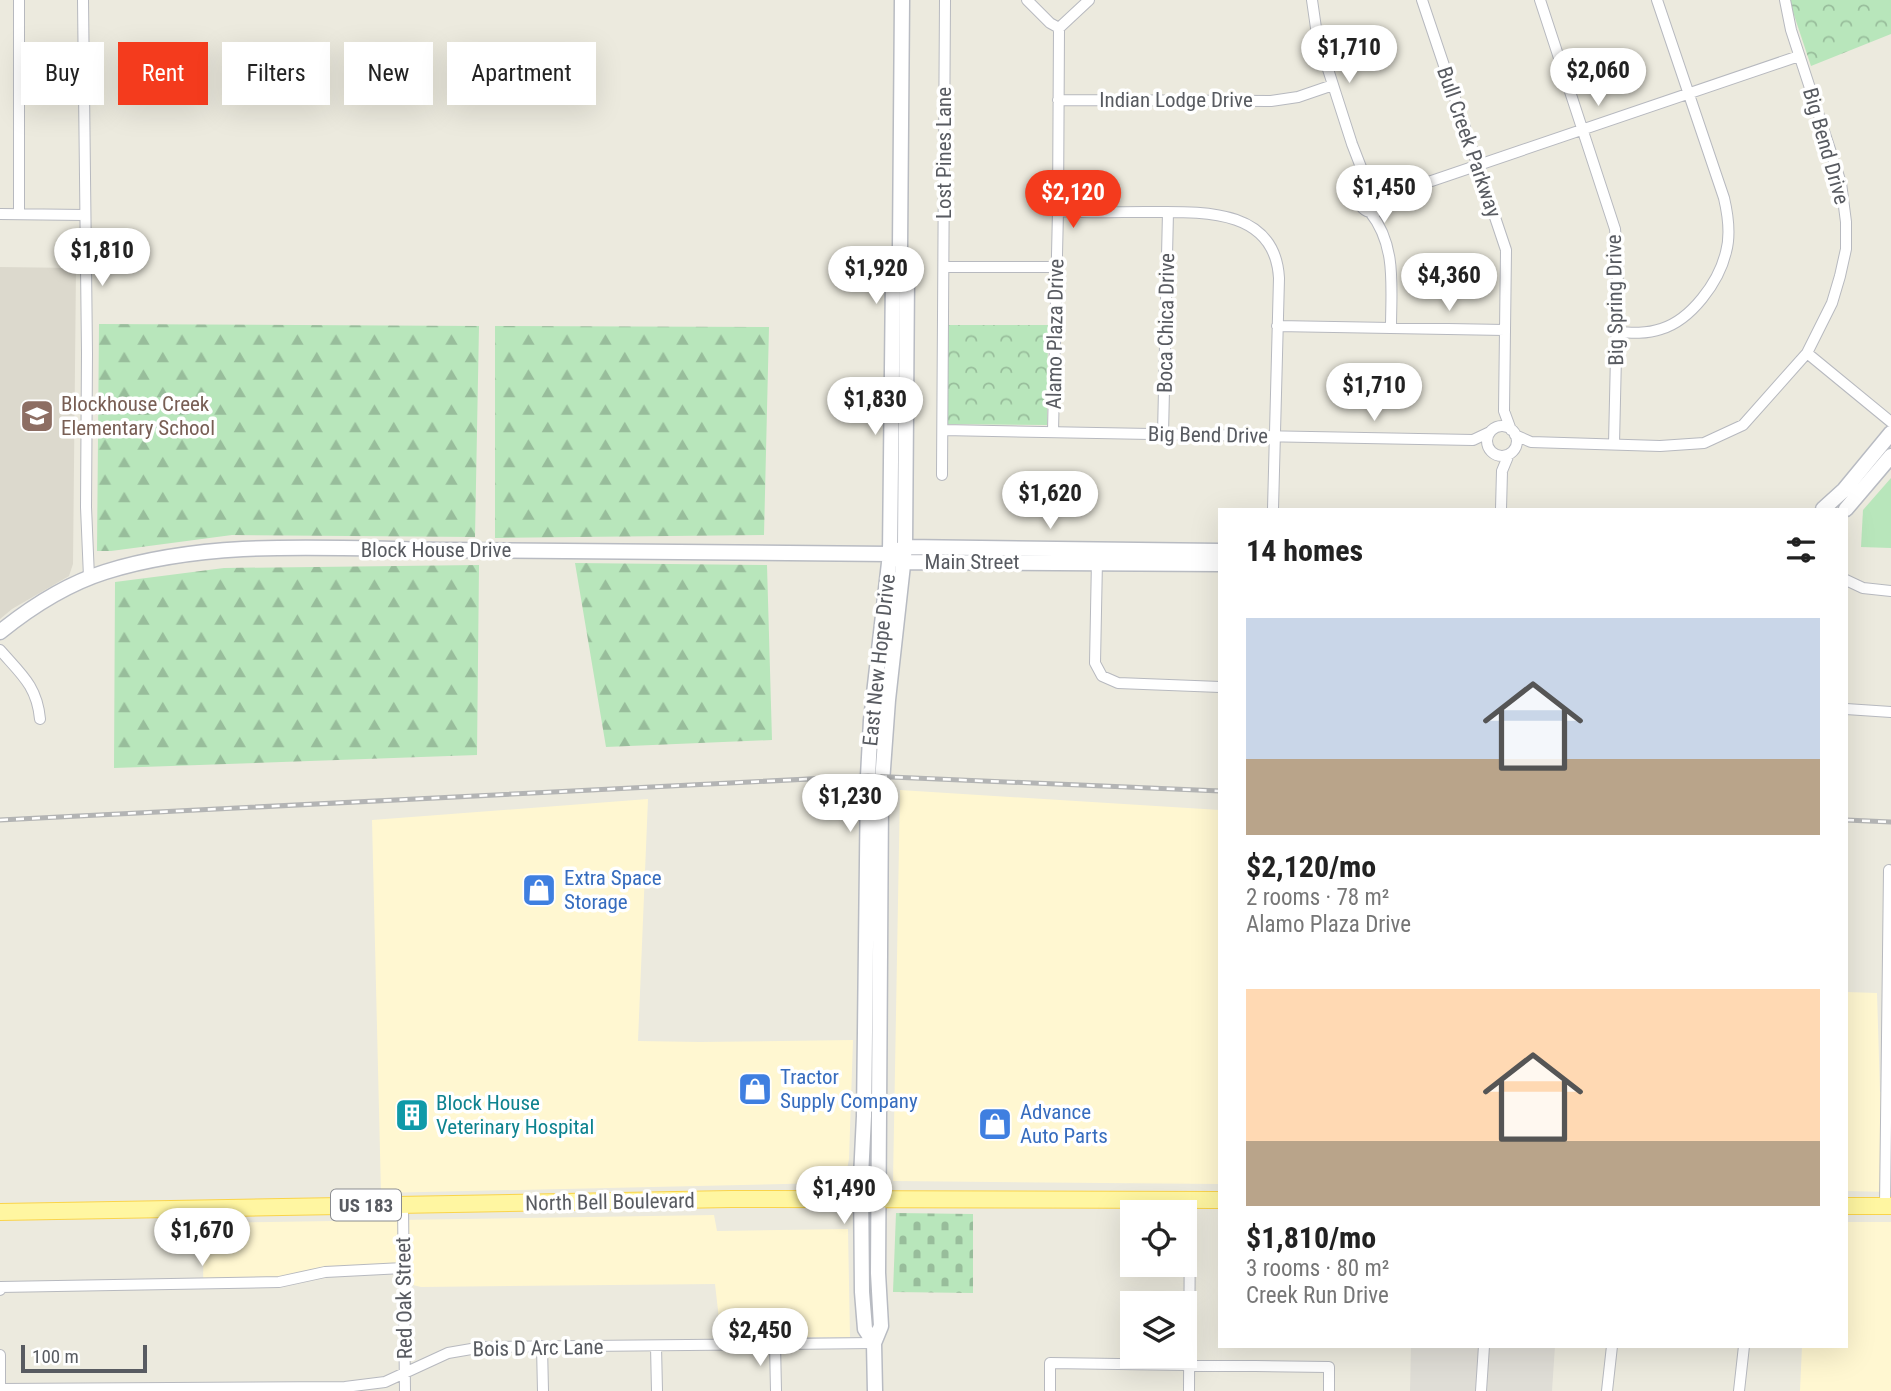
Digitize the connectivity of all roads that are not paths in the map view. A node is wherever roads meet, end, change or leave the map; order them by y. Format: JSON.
{"nodes":[{"id":1,"x":19,"y":0,"type":"edge"},
{"id":2,"x":83,"y":0,"type":"edge"},
{"id":3,"x":902,"y":0,"type":"edge"},
{"id":4,"x":945,"y":0,"type":"edge"},
{"id":5,"x":1027,"y":0,"type":"edge"},
{"id":6,"x":1089,"y":0,"type":"edge"},
{"id":7,"x":1312,"y":0,"type":"edge"},
{"id":8,"x":1422,"y":0,"type":"edge"},
{"id":9,"x":1540,"y":0,"type":"edge"},
{"id":10,"x":1657,"y":0,"type":"edge"},
{"id":11,"x":1785,"y":0,"type":"edge"},
{"id":12,"x":1059,"y":28,"type":"junction"},
{"id":13,"x":1800,"y":56,"type":"junction"},
{"id":14,"x":1333,"y":85,"type":"junction"},
{"id":15,"x":1689,"y":93,"type":"junction"},
{"id":16,"x":1058,"y":100,"type":"junction"},
{"id":17,"x":1583,"y":129,"type":"junction"},
{"id":18,"x":1478,"y":165,"type":"junction"},
{"id":19,"x":1364,"y":175,"type":"junction"},
{"id":20,"x":1380,"y":190,"type":"junction"},
{"id":21,"x":1405,"y":190,"type":"junction"},
{"id":22,"x":1360,"y":194,"type":"junction"},
{"id":23,"x":1383,"y":206,"type":"junction"},
{"id":24,"x":1058,"y":211,"type":"junction"},
{"id":25,"x":1168,"y":212,"type":"junction"},
{"id":26,"x":1370,"y":212,"type":"junction"},
{"id":27,"x":0,"y":214,"type":"edge"},
{"id":28,"x":19,"y":214,"type":"junction"},
{"id":29,"x":85,"y":215,"type":"junction"},
{"id":30,"x":1381,"y":226,"type":"junction"},
{"id":31,"x":900,"y":248,"type":"junction"},
{"id":32,"x":944,"y":267,"type":"junction"},
{"id":33,"x":1057,"y":267,"type":"junction"},
{"id":34,"x":1277,"y":326,"type":"junction"},
{"id":35,"x":1391,"y":328,"type":"junction"},
{"id":36,"x":1505,"y":330,"type":"junction"},
{"id":37,"x":1617,"y":332,"type":"junction"},
{"id":38,"x":1807,"y":354,"type":"junction"},
{"id":39,"x":1504,"y":411,"type":"junction"},
{"id":40,"x":1891,"y":422,"type":"edge"},
{"id":41,"x":943,"y":430,"type":"junction"},
{"id":42,"x":1053,"y":430,"type":"junction"},
{"id":43,"x":1492,"y":431,"type":"junction"},
{"id":44,"x":1513,"y":432,"type":"junction"},
{"id":45,"x":1163,"y":433,"type":"junction"},
{"id":46,"x":1891,"y":433,"type":"edge"},
{"id":47,"x":1275,"y":436,"type":"junction"},
{"id":48,"x":1473,"y":440,"type":"junction"},
{"id":49,"x":1531,"y":442,"type":"junction"},
{"id":50,"x":1614,"y":444,"type":"junction"},
{"id":51,"x":1491,"y":451,"type":"junction"},
{"id":52,"x":1512,"y":452,"type":"junction"},
{"id":53,"x":1891,"y":456,"type":"edge"},
{"id":54,"x":1502,"y":471,"type":"junction"},
{"id":55,"x":942,"y":475,"type":"dead end"},
{"id":56,"x":1273,"y":508,"type":"edge"},
{"id":57,"x":1501,"y":508,"type":"edge"},
{"id":58,"x":1824,"y":508,"type":"edge"},
{"id":59,"x":1847,"y":508,"type":"edge"},
{"id":60,"x":905,"y":547,"type":"junction"},
{"id":61,"x":1218,"y":551,"type":"edge"},
{"id":62,"x":890,"y":554,"type":"junction"},
{"id":63,"x":1097,"y":555,"type":"junction"},
{"id":64,"x":903,"y":562,"type":"junction"},
{"id":65,"x":1218,"y":565,"type":"edge"},
{"id":66,"x":89,"y":577,"type":"junction"},
{"id":67,"x":1848,"y":581,"type":"edge"},
{"id":68,"x":1891,"y":591,"type":"edge"},
{"id":69,"x":0,"y":632,"type":"edge"},
{"id":70,"x":0,"y":650,"type":"edge"},
{"id":71,"x":1218,"y":687,"type":"edge"},
{"id":72,"x":1848,"y":709,"type":"edge"},
{"id":73,"x":1891,"y":712,"type":"edge"},
{"id":74,"x":40,"y":719,"type":"dead end"},
{"id":75,"x":1889,"y":870,"type":"dead end"},
{"id":76,"x":861,"y":1198,"type":"junction"},
{"id":77,"x":878,"y":1198,"type":"junction"},
{"id":78,"x":1190,"y":1200,"type":"edge"},
{"id":79,"x":1197,"y":1200,"type":"edge"},
{"id":80,"x":1218,"y":1200,"type":"edge"},
{"id":81,"x":403,"y":1204,"type":"junction"},
{"id":82,"x":1848,"y":1206,"type":"edge"},
{"id":83,"x":1888,"y":1206,"type":"edge"},
{"id":84,"x":0,"y":1212,"type":"edge"},
{"id":85,"x":403,"y":1268,"type":"junction"},
{"id":86,"x":0,"y":1289,"type":"edge"},
{"id":87,"x":874,"y":1343,"type":"junction"},
{"id":88,"x":775,"y":1344,"type":"junction"},
{"id":89,"x":542,"y":1346,"type":"junction"},
{"id":90,"x":656,"y":1346,"type":"junction"},
{"id":91,"x":1483,"y":1348,"type":"edge"},
{"id":92,"x":1612,"y":1348,"type":"edge"},
{"id":93,"x":1744,"y":1348,"type":"edge"},
{"id":94,"x":0,"y":1355,"type":"edge"},
{"id":95,"x":1120,"y":1364,"type":"edge"},
{"id":96,"x":1197,"y":1364,"type":"edge"},
{"id":97,"x":1189,"y":1368,"type":"edge"},
{"id":98,"x":405,"y":1374,"type":"junction"},
{"id":99,"x":0,"y":1390,"type":"edge"},
{"id":100,"x":405,"y":1391,"type":"edge"},
{"id":101,"x":543,"y":1391,"type":"edge"},
{"id":102,"x":657,"y":1391,"type":"edge"},
{"id":103,"x":776,"y":1391,"type":"edge"},
{"id":104,"x":876,"y":1391,"type":"edge"},
{"id":105,"x":1050,"y":1391,"type":"edge"},
{"id":106,"x":1189,"y":1391,"type":"edge"},
{"id":107,"x":1329,"y":1391,"type":"edge"},
{"id":108,"x":1481,"y":1391,"type":"edge"},
{"id":109,"x":1607,"y":1391,"type":"edge"},
{"id":110,"x":1739,"y":1391,"type":"edge"}],
"edges":[{"from":1,"to":28,"type":"street"},
{"from":2,"to":29,"type":"street"},
{"from":3,"to":31,"type":"main road","name":"East New Hope Drive"},
{"from":4,"to":32,"type":"street","name":"Lost Pines Lane"},
{"from":5,"to":12,"type":"street"},
{"from":6,"to":12,"type":"street"},
{"from":7,"to":14,"type":"street"},
{"from":8,"to":18,"type":"street","name":"Bull Creek Parkway"},
{"from":9,"to":17,"type":"street","name":"Big Spring Drive"},
{"from":10,"to":15,"type":"street"},
{"from":11,"to":13,"type":"street","name":"Big Bend Drive"},
{"from":12,"to":16,"type":"street","name":"Alamo Plaza Drive"},
{"from":13,"to":15,"type":"street"},
{"from":13,"to":38,"type":"street","name":"Big Bend Drive"},
{"from":14,"to":16,"type":"street","name":"Indian Lodge Drive"},
{"from":14,"to":19,"type":"street"},
{"from":15,"to":17,"type":"street"},
{"from":15,"to":37,"type":"street"},
{"from":16,"to":24,"type":"street","name":"Alamo Plaza Drive"},
{"from":17,"to":18,"type":"street"},
{"from":17,"to":37,"type":"street","name":"Big Spring Drive"},
{"from":18,"to":21,"type":"street"},
{"from":18,"to":36,"type":"street","name":"Bull Creek Parkway"},
{"from":19,"to":20,"type":"street"},
{"from":19,"to":22,"type":"street"},
{"from":20,"to":21,"type":"street"},
{"from":20,"to":22,"type":"street"},
{"from":20,"to":23,"type":"street"},
{"from":21,"to":23,"type":"street"},
{"from":22,"to":26,"type":"street"},
{"from":23,"to":26,"type":"street"},
{"from":23,"to":30,"type":"street"},
{"from":24,"to":25,"type":"street"},
{"from":24,"to":33,"type":"street","name":"Alamo Plaza Drive"},
{"from":25,"to":34,"type":"street"},
{"from":25,"to":45,"type":"street","name":"Boca Chica Drive"},
{"from":26,"to":30,"type":"street"},
{"from":27,"to":28,"type":"street"},
{"from":28,"to":29,"type":"street"},
{"from":29,"to":66,"type":"street"},
{"from":30,"to":35,"type":"street"},
{"from":31,"to":60,"type":"main road","name":"East New Hope Drive"},
{"from":31,"to":62,"type":"main road","name":"East New Hope Drive"},
{"from":32,"to":33,"type":"street"},
{"from":32,"to":41,"type":"street","name":"Lost Pines Lane"},
{"from":33,"to":42,"type":"street","name":"Alamo Plaza Drive"},
{"from":34,"to":35,"type":"street"},
{"from":34,"to":47,"type":"street"},
{"from":35,"to":36,"type":"street"},
{"from":36,"to":39,"type":"street","name":"Bull Creek Parkway"},
{"from":37,"to":50,"type":"street","name":"Big Spring Drive"},
{"from":38,"to":40,"type":"street"},
{"from":38,"to":50,"type":"street","name":"Big Bend Drive"},
{"from":39,"to":43,"type":"street","name":"Bull Creek Parkway"},
{"from":39,"to":44,"type":"street","name":"Bull Creek Parkway"},
{"from":41,"to":42,"type":"street","name":"Big Bend Drive"},
{"from":41,"to":55,"type":"street","name":"Lost Pines Lane"},
{"from":42,"to":45,"type":"street","name":"Big Bend Drive"},
{"from":43,"to":44,"type":"street"},
{"from":43,"to":48,"type":"street","name":"Big Bend Drive"},
{"from":43,"to":51,"type":"street"},
{"from":44,"to":49,"type":"street","name":"Big Bend Drive"},
{"from":44,"to":52,"type":"street"},
{"from":45,"to":47,"type":"street","name":"Big Bend Drive"},
{"from":46,"to":58,"type":"main road"},
{"from":47,"to":48,"type":"street","name":"Big Bend Drive"},
{"from":47,"to":56,"type":"street"},
{"from":48,"to":51,"type":"street","name":"Big Bend Drive"},
{"from":49,"to":50,"type":"street","name":"Big Bend Drive"},
{"from":49,"to":52,"type":"street","name":"Big Bend Drive"},
{"from":51,"to":52,"type":"street"},
{"from":51,"to":54,"type":"street"},
{"from":52,"to":54,"type":"street"},
{"from":53,"to":59,"type":"main road"},
{"from":54,"to":57,"type":"street"},
{"from":60,"to":62,"type":"main road","name":"Main Street"},
{"from":60,"to":63,"type":"main road","name":"Main Street"},
{"from":60,"to":64,"type":"main road","name":"East New Hope Drive"},
{"from":61,"to":63,"type":"main road","name":"Main Street"},
{"from":62,"to":64,"type":"main road","name":"Main Street"},
{"from":62,"to":66,"type":"main road","name":"Block House Drive"},
{"from":62,"to":76,"type":"main road","name":"East New Hope Drive"},
{"from":63,"to":64,"type":"main road","name":"Main Street"},
{"from":63,"to":65,"type":"main road","name":"Main Street"},
{"from":63,"to":71,"type":"street"},
{"from":64,"to":77,"type":"main road","name":"East New Hope Drive"},
{"from":66,"to":69,"type":"main road","name":"Block House Drive"},
{"from":67,"to":68,"type":"street"},
{"from":70,"to":74,"type":"street"},
{"from":72,"to":73,"type":"street"},
{"from":75,"to":83,"type":"street"},
{"from":76,"to":77,"type":"main road","name":"North Bell Boulevard","number":"US 183"},
{"from":76,"to":81,"type":"main road","name":"North Bell Boulevard","number":"US 183"},
{"from":76,"to":87,"type":"main road","name":"East New Hope Drive"},
{"from":77,"to":78,"type":"main road","name":"North Bell Boulevard","number":"US 183"},
{"from":77,"to":87,"type":"main road","name":"East New Hope Drive"},
{"from":79,"to":80,"type":"main road","name":"North Bell Boulevard","number":"US 183"},
{"from":81,"to":84,"type":"main road","name":"North Bell Boulevard","number":"US 183"},
{"from":81,"to":85,"type":"street","name":"Red Oak Street"},
{"from":82,"to":83,"type":"main road"},
{"from":85,"to":86,"type":"street"},
{"from":85,"to":98,"type":"street","name":"Red Oak Street"},
{"from":87,"to":88,"type":"street","name":"Bois D Arc Lane"},
{"from":87,"to":104,"type":"main road"},
{"from":88,"to":90,"type":"street","name":"Bois D Arc Lane"},
{"from":88,"to":103,"type":"street"},
{"from":89,"to":90,"type":"street","name":"Bois D Arc Lane"},
{"from":89,"to":98,"type":"street","name":"Bois D Arc Lane"},
{"from":89,"to":101,"type":"street"},
{"from":90,"to":102,"type":"street"},
{"from":91,"to":108,"type":"street"},
{"from":92,"to":109,"type":"street"},
{"from":93,"to":110,"type":"street"},
{"from":94,"to":99,"type":"street"},
{"from":95,"to":105,"type":"street"},
{"from":96,"to":107,"type":"street"},
{"from":97,"to":106,"type":"street"},
{"from":98,"to":99,"type":"street","name":"Bois D Arc Lane"},
{"from":98,"to":100,"type":"street","name":"Red Oak Street"}]}
